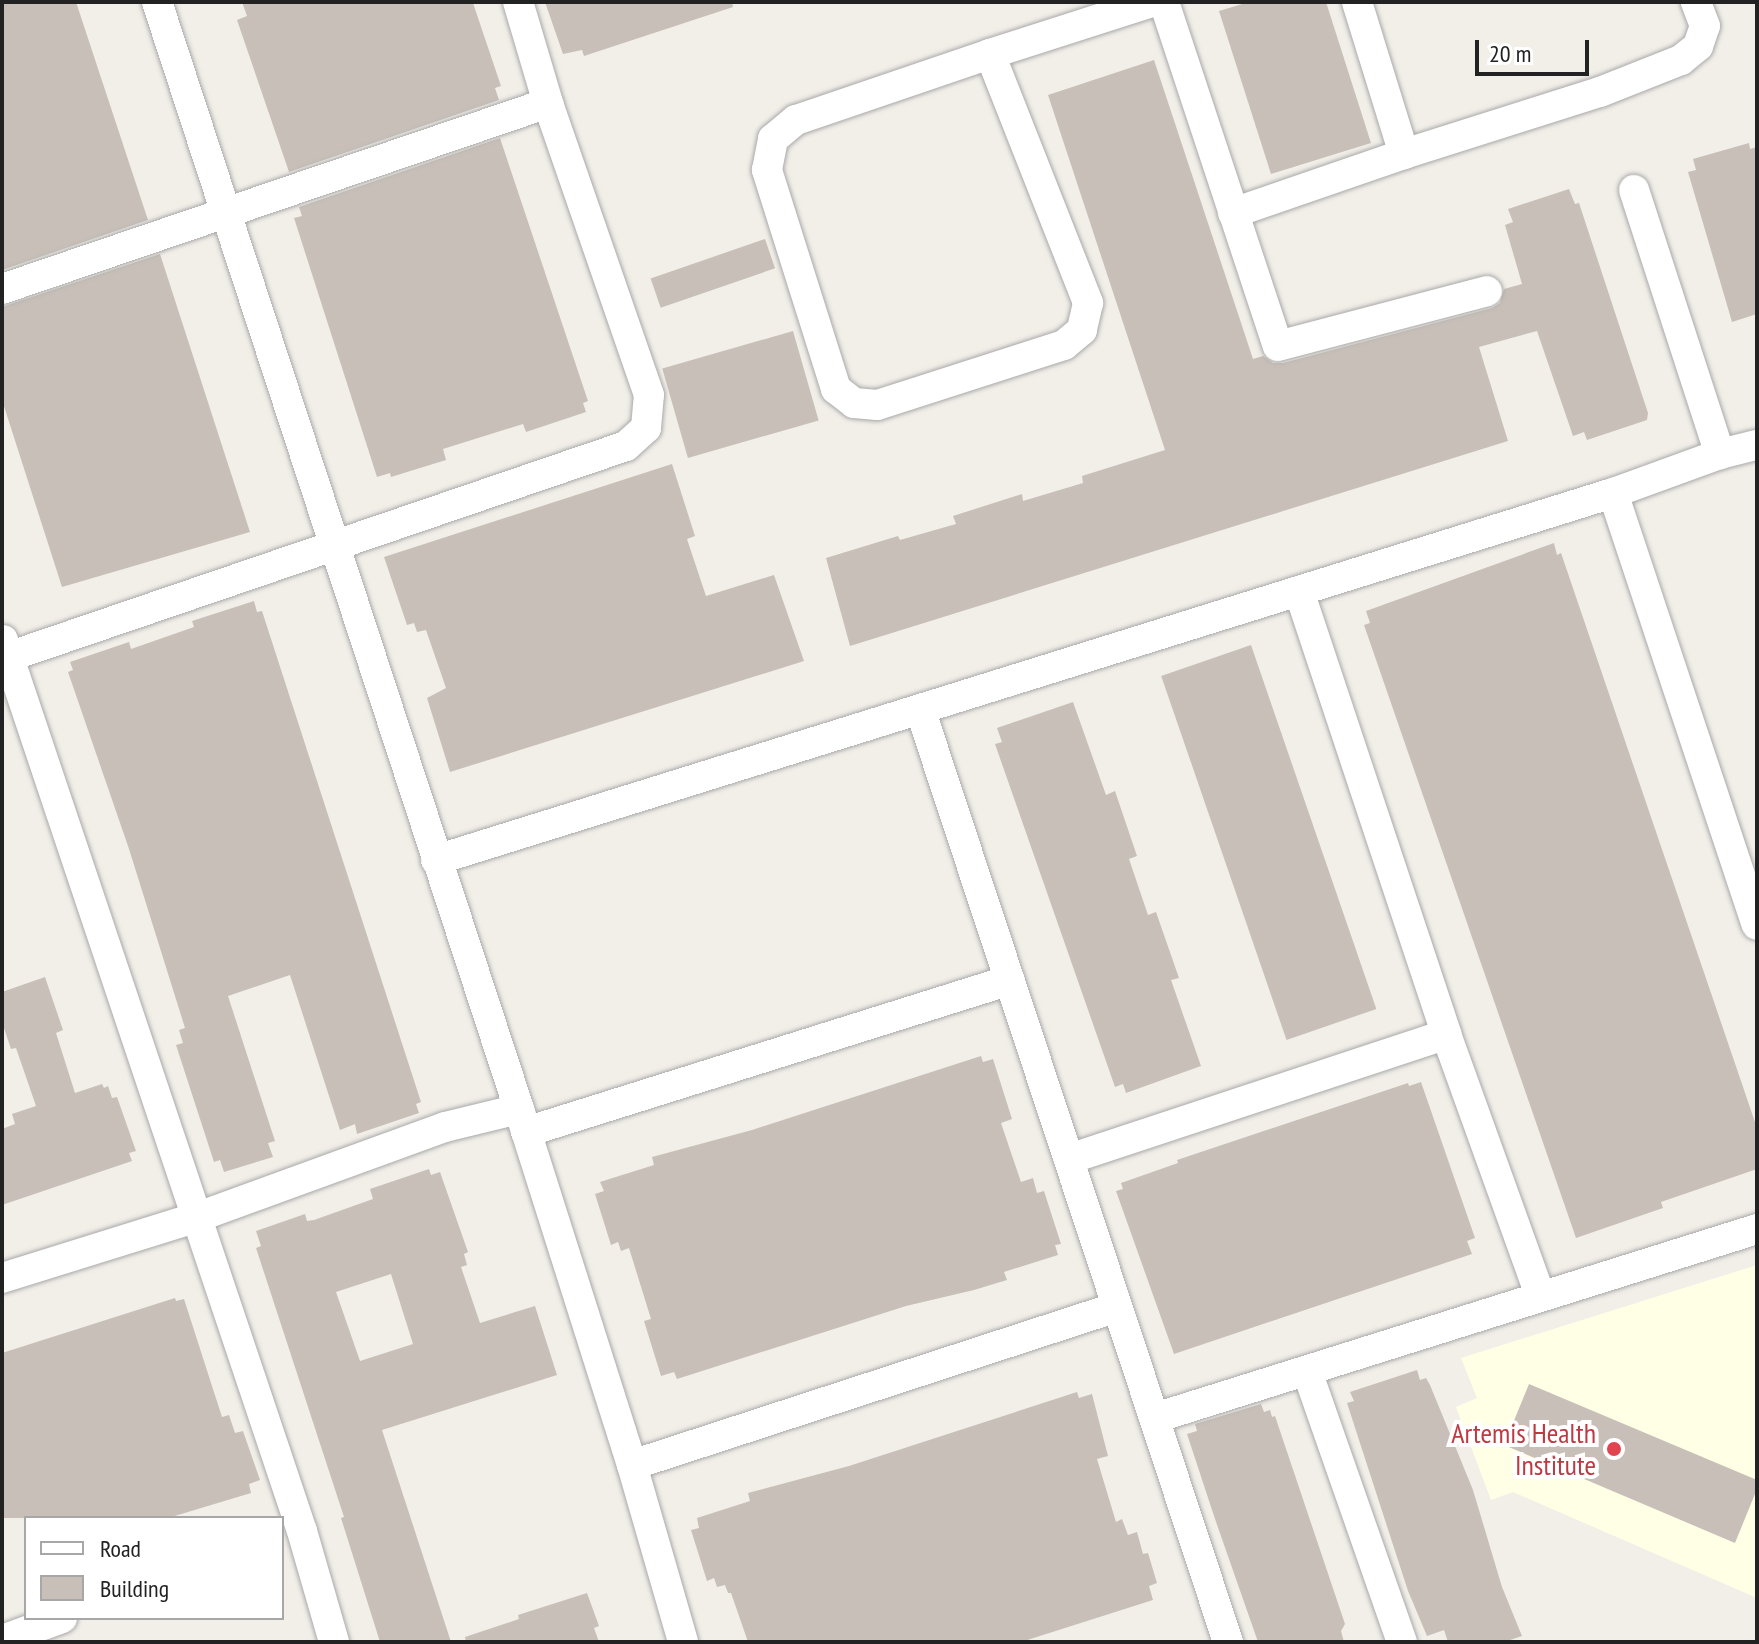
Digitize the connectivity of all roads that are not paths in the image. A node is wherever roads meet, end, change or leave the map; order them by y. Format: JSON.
{"nodes":[{"id":1,"x":157,"y":2,"type":"edge"},
{"id":2,"x":518,"y":2,"type":"edge"},
{"id":3,"x":1152,"y":2,"type":"edge"},
{"id":4,"x":1164,"y":2,"type":"edge"},
{"id":5,"x":1357,"y":2,"type":"edge"},
{"id":6,"x":1696,"y":2,"type":"edge"},
{"id":7,"x":990,"y":54,"type":"junction"},
{"id":8,"x":548,"y":103,"type":"junction"},
{"id":9,"x":1404,"y":154,"type":"junction"},
{"id":10,"x":1634,"y":190,"type":"dead end"},
{"id":11,"x":226,"y":213,"type":"junction"},
{"id":12,"x":1233,"y":213,"type":"junction"},
{"id":13,"x":2,"y":289,"type":"edge"},
{"id":14,"x":1487,"y":291,"type":"dead end"},
{"id":15,"x":1757,"y":445,"type":"edge"},
{"id":16,"x":1720,"y":454,"type":"junction"},
{"id":17,"x":1613,"y":493,"type":"junction"},
{"id":18,"x":334,"y":545,"type":"junction"},
{"id":19,"x":1299,"y":591,"type":"junction"},
{"id":20,"x":5,"y":648,"type":"edge"},
{"id":21,"x":920,"y":709,"type":"junction"},
{"id":22,"x":436,"y":860,"type":"junction"},
{"id":23,"x":1757,"y":925,"type":"edge"},
{"id":24,"x":1010,"y":980,"type":"junction"},
{"id":25,"x":1446,"y":1034,"type":"junction"},
{"id":26,"x":522,"y":1120,"type":"junction"},
{"id":27,"x":1069,"y":1159,"type":"junction"},
{"id":28,"x":195,"y":1218,"type":"junction"},
{"id":29,"x":1757,"y":1229,"type":"edge"},
{"id":30,"x":2,"y":1278,"type":"edge"},
{"id":31,"x":1540,"y":1295,"type":"junction"},
{"id":32,"x":1117,"y":1307,"type":"junction"},
{"id":33,"x":1307,"y":1371,"type":"junction"},
{"id":34,"x":1155,"y":1418,"type":"junction"},
{"id":35,"x":632,"y":1465,"type":"junction"},
{"id":36,"x":292,"y":1534,"type":"edge"},
{"id":37,"x":57,"y":1620,"type":"edge"},
{"id":38,"x":2,"y":1640,"type":"edge"},
{"id":39,"x":1222,"y":1640,"type":"edge"},
{"id":40,"x":334,"y":1642,"type":"edge"},
{"id":41,"x":683,"y":1642,"type":"edge"},
{"id":42,"x":1402,"y":1642,"type":"edge"}],
"edges":[{"from":1,"to":11,"type":"street"},
{"from":2,"to":8,"type":"street"},
{"from":3,"to":7,"type":"street"},
{"from":4,"to":12,"type":"street"},
{"from":5,"to":9,"type":"street"},
{"from":6,"to":9,"type":"street"},
{"from":7,"to":7,"type":"street"},
{"from":8,"to":11,"type":"street"},
{"from":8,"to":18,"type":"street"},
{"from":9,"to":12,"type":"street"},
{"from":10,"to":16,"type":"street"},
{"from":11,"to":13,"type":"street"},
{"from":11,"to":18,"type":"street"},
{"from":12,"to":14,"type":"street"},
{"from":15,"to":16,"type":"street"},
{"from":16,"to":17,"type":"street"},
{"from":17,"to":19,"type":"street"},
{"from":17,"to":23,"type":"street"},
{"from":18,"to":20,"type":"street"},
{"from":18,"to":22,"type":"street"},
{"from":19,"to":21,"type":"street"},
{"from":19,"to":25,"type":"street"},
{"from":20,"to":28,"type":"street"},
{"from":21,"to":22,"type":"street"},
{"from":21,"to":24,"type":"street"},
{"from":22,"to":26,"type":"street"},
{"from":24,"to":26,"type":"street"},
{"from":24,"to":27,"type":"street"},
{"from":25,"to":27,"type":"street"},
{"from":25,"to":31,"type":"street"},
{"from":26,"to":28,"type":"street"},
{"from":26,"to":35,"type":"street"},
{"from":27,"to":32,"type":"street"},
{"from":28,"to":30,"type":"street"},
{"from":28,"to":36,"type":"street"},
{"from":29,"to":31,"type":"street"},
{"from":31,"to":33,"type":"street"},
{"from":32,"to":34,"type":"street"},
{"from":32,"to":35,"type":"street"},
{"from":33,"to":34,"type":"street"},
{"from":33,"to":42,"type":"street"},
{"from":34,"to":39,"type":"street"},
{"from":35,"to":41,"type":"street"},
{"from":36,"to":40,"type":"street"},
{"from":37,"to":38,"type":"street"}]}
